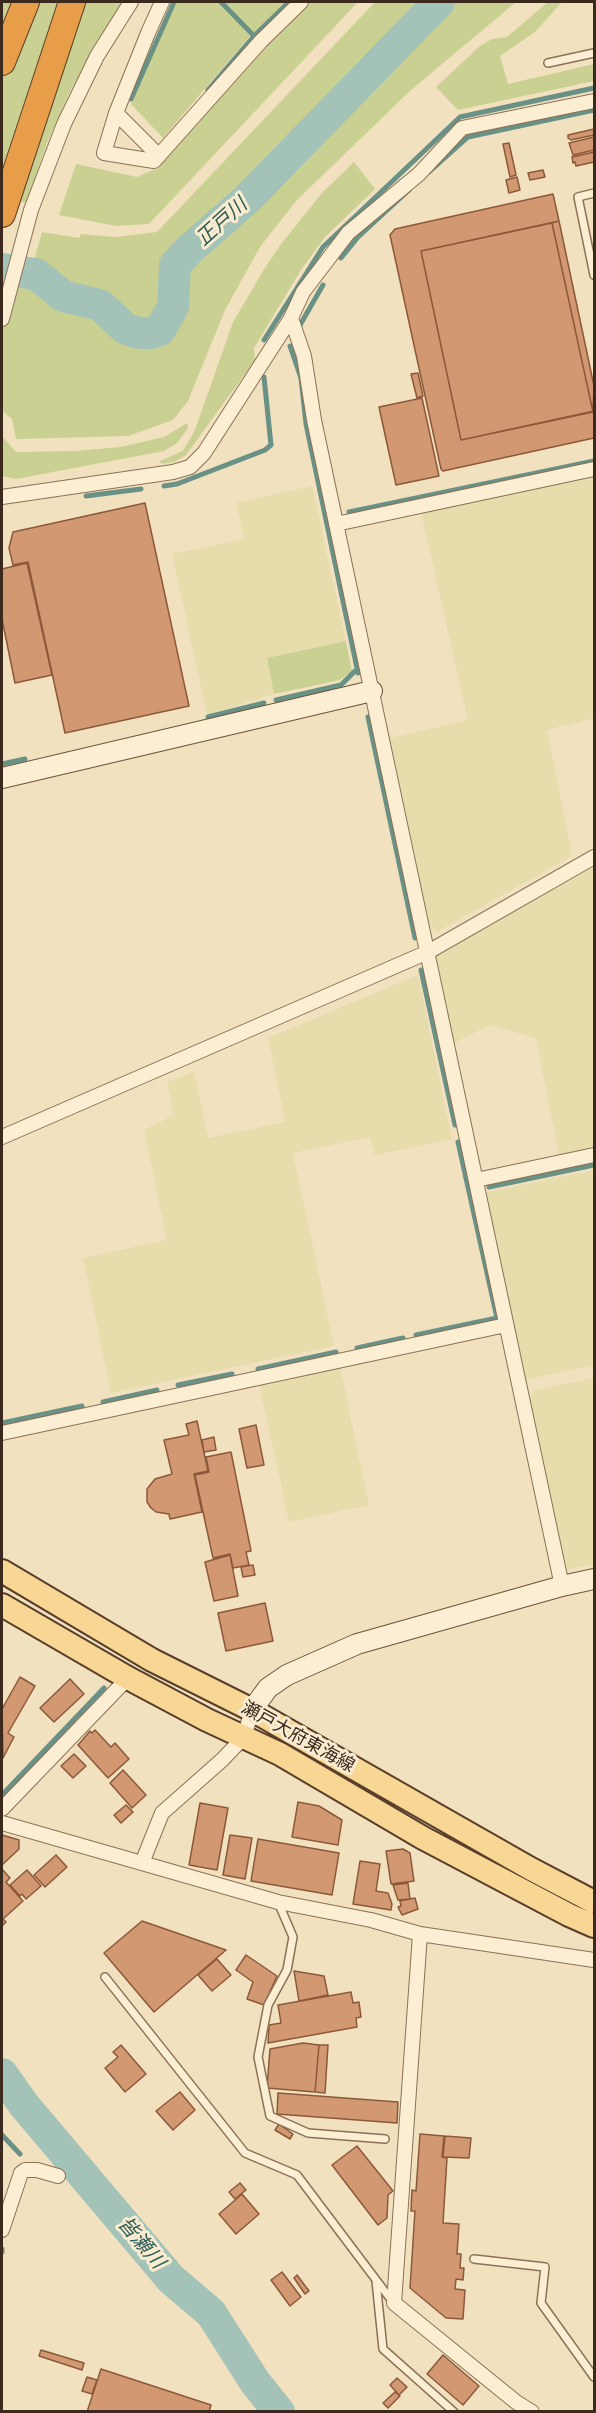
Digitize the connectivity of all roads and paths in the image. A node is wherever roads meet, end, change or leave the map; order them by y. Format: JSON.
{"nodes":[{"id":1,"x":10,"y":2,"type":"edge"},
{"id":2,"x":26,"y":2,"type":"edge"},
{"id":3,"x":72,"y":2,"type":"edge"},
{"id":4,"x":131,"y":2,"type":"edge"},
{"id":5,"x":162,"y":2,"type":"edge"},
{"id":6,"x":301,"y":2,"type":"edge"},
{"id":7,"x":2,"y":33,"type":"edge"},
{"id":8,"x":594,"y":53,"type":"edge"},
{"id":9,"x":2,"y":62,"type":"edge"},
{"id":10,"x":548,"y":63,"type":"dead end"},
{"id":11,"x":594,"y":101,"type":"edge"},
{"id":12,"x":116,"y":113,"type":"junction"},
{"id":13,"x":159,"y":156,"type":"junction"},
{"id":14,"x":594,"y":193,"type":"edge"},
{"id":15,"x":4,"y":207,"type":"edge"},
{"id":16,"x":594,"y":275,"type":"edge"},
{"id":17,"x":291,"y":318,"type":"junction"},
{"id":18,"x":2,"y":319,"type":"edge"},
{"id":19,"x":594,"y":469,"type":"edge"},
{"id":20,"x":2,"y":497,"type":"edge"},
{"id":21,"x":336,"y":524,"type":"junction"},
{"id":22,"x":372,"y":691,"type":"junction"},
{"id":23,"x":2,"y":778,"type":"edge"},
{"id":24,"x":594,"y":857,"type":"edge"},
{"id":25,"x":428,"y":952,"type":"junction"},
{"id":26,"x":2,"y":1137,"type":"edge"},
{"id":27,"x":594,"y":1155,"type":"edge"},
{"id":28,"x":476,"y":1180,"type":"junction"},
{"id":29,"x":507,"y":1325,"type":"junction"},
{"id":30,"x":2,"y":1432,"type":"edge"},
{"id":31,"x":2,"y":1571,"type":"edge"},
{"id":32,"x":594,"y":1579,"type":"edge"},
{"id":33,"x":562,"y":1586,"type":"junction"},
{"id":34,"x":2,"y":1605,"type":"edge"},
{"id":35,"x":128,"y":1678,"type":"junction"},
{"id":36,"x":252,"y":1710,"type":"junction"},
{"id":37,"x":244,"y":1737,"type":"junction"},
{"id":38,"x":2,"y":1809,"type":"edge"},
{"id":39,"x":2,"y":1823,"type":"edge"},
{"id":40,"x":142,"y":1863,"type":"junction"},
{"id":41,"x":278,"y":1902,"type":"junction"},
{"id":42,"x":594,"y":1902,"type":"edge"},
{"id":43,"x":594,"y":1926,"type":"edge"},
{"id":44,"x":420,"y":1934,"type":"junction"},
{"id":45,"x":594,"y":1960,"type":"edge"},
{"id":46,"x":105,"y":1977,"type":"dead end"},
{"id":47,"x":385,"y":2139,"type":"dead end"},
{"id":48,"x":58,"y":2176,"type":"dead end"},
{"id":49,"x":2,"y":2230,"type":"edge"},
{"id":50,"x":474,"y":2259,"type":"dead end"},
{"id":51,"x":375,"y":2278,"type":"junction"},
{"id":52,"x":394,"y":2303,"type":"junction"},
{"id":53,"x":594,"y":2377,"type":"edge"},
{"id":54,"x":454,"y":2412,"type":"edge"},
{"id":55,"x":532,"y":2412,"type":"edge"}],
"edges":[{"from":1,"to":7,"type":"highway"},
{"from":2,"to":9,"type":"highway"},
{"from":3,"to":15,"type":"highway"},
{"from":4,"to":18,"type":"street"},
{"from":5,"to":12,"type":"street"},
{"from":6,"to":13,"type":"street"},
{"from":8,"to":10,"type":"lane"},
{"from":11,"to":17,"type":"street"},
{"from":12,"to":13,"type":"street"},
{"from":12,"to":13,"type":"street"},
{"from":14,"to":16,"type":"lane"},
{"from":17,"to":20,"type":"street"},
{"from":17,"to":21,"type":"street"},
{"from":19,"to":21,"type":"street"},
{"from":21,"to":22,"type":"street"},
{"from":22,"to":23,"type":"street"},
{"from":22,"to":25,"type":"street"},
{"from":24,"to":25,"type":"street"},
{"from":25,"to":26,"type":"street"},
{"from":25,"to":28,"type":"street"},
{"from":27,"to":28,"type":"street"},
{"from":28,"to":29,"type":"street"},
{"from":29,"to":30,"type":"street"},
{"from":29,"to":33,"type":"street"},
{"from":31,"to":36,"type":"main road","name":"瀬戸大府東海線"},
{"from":32,"to":33,"type":"street"},
{"from":33,"to":36,"type":"street"},
{"from":34,"to":35,"type":"main road","name":"瀬戸大府東海線"},
{"from":35,"to":37,"type":"main road","name":"瀬戸大府東海線"},
{"from":35,"to":38,"type":"street"},
{"from":36,"to":37,"type":"street"},
{"from":36,"to":42,"type":"main road","name":"瀬戸大府東海線"},
{"from":37,"to":40,"type":"street"},
{"from":37,"to":43,"type":"main road","name":"瀬戸大府東海線"},
{"from":39,"to":40,"type":"street"},
{"from":40,"to":41,"type":"street"},
{"from":41,"to":44,"type":"street"},
{"from":41,"to":47,"type":"lane"},
{"from":44,"to":45,"type":"street"},
{"from":44,"to":52,"type":"street"},
{"from":46,"to":51,"type":"lane"},
{"from":48,"to":49,"type":"street"},
{"from":50,"to":53,"type":"lane"},
{"from":51,"to":52,"type":"lane"},
{"from":51,"to":54,"type":"lane"},
{"from":52,"to":55,"type":"street"}]}
